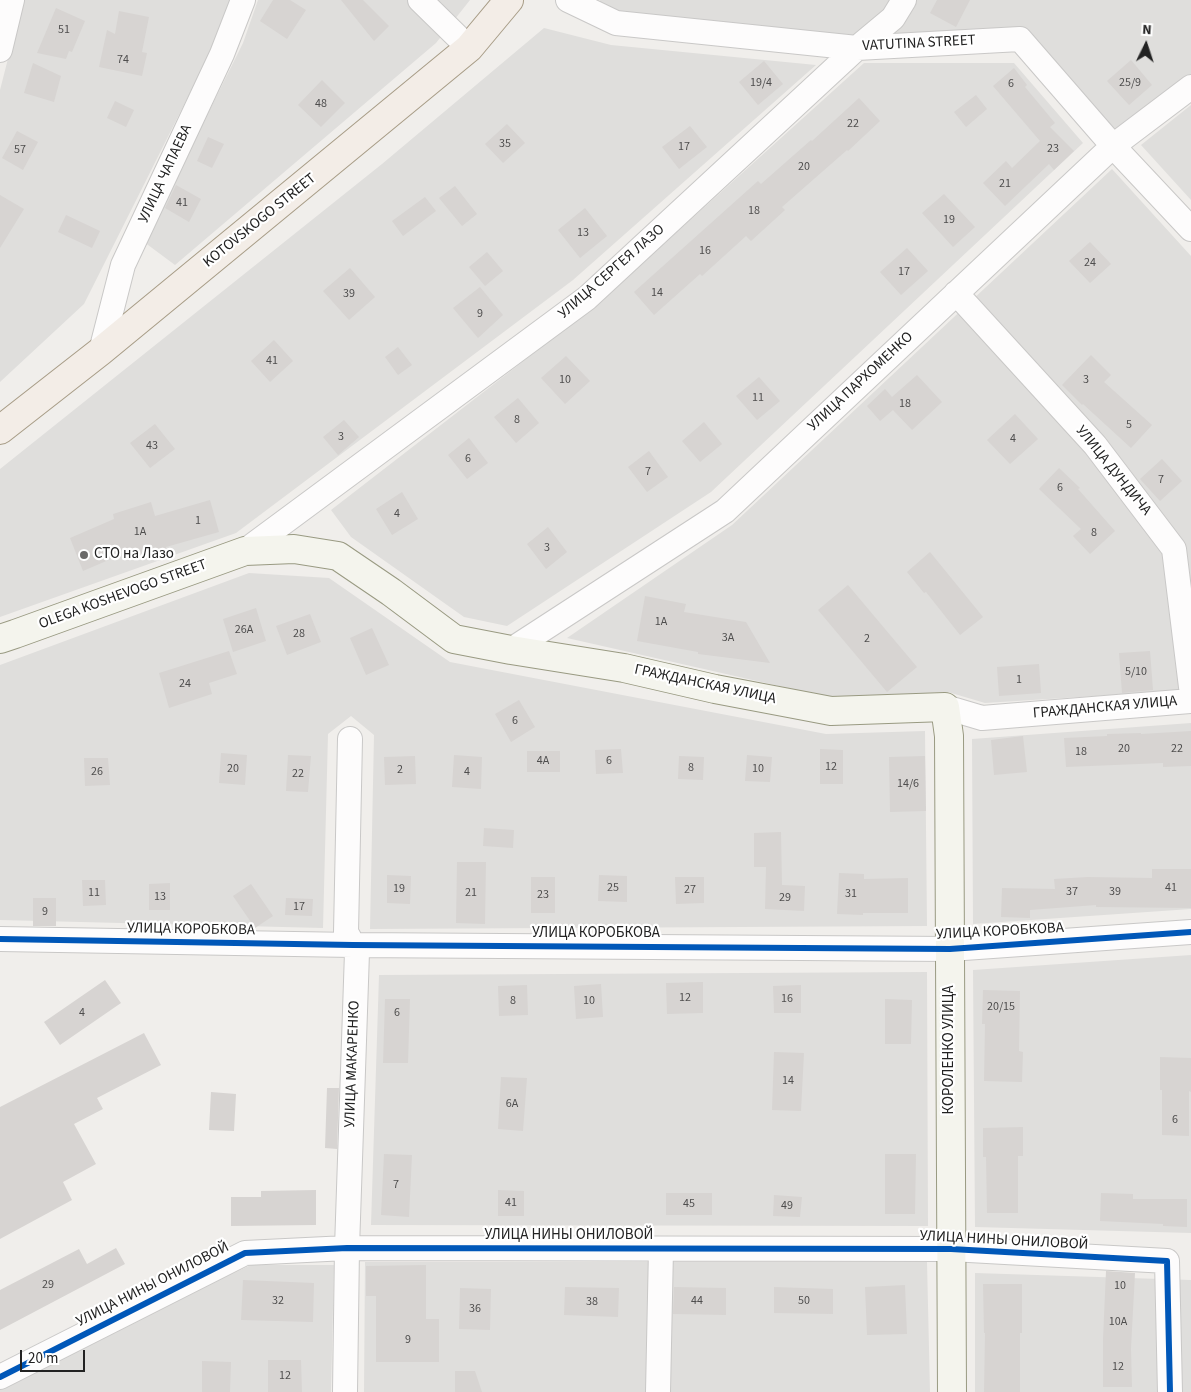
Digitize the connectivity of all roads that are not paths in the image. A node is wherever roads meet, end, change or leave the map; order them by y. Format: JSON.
{"nodes":[{"id":1,"x":12,"y":0,"type":"edge"},
{"id":2,"x":243,"y":0,"type":"edge"},
{"id":3,"x":420,"y":0,"type":"edge"},
{"id":4,"x":509,"y":0,"type":"edge"},
{"id":5,"x":568,"y":0,"type":"edge"},
{"id":6,"x":904,"y":0,"type":"edge"},
{"id":7,"x":598,"y":6,"type":"edge"},
{"id":8,"x":469,"y":48,"type":"junction"},
{"id":9,"x":857,"y":48,"type":"junction"},
{"id":10,"x":0,"y":50,"type":"edge"},
{"id":11,"x":1191,"y":87,"type":"edge"},
{"id":12,"x":1113,"y":146,"type":"junction"},
{"id":13,"x":1191,"y":229,"type":"edge"},
{"id":14,"x":956,"y":293,"type":"junction"},
{"id":15,"x":101,"y":352,"type":"junction"},
{"id":16,"x":0,"y":430,"type":"edge"},
{"id":17,"x":245,"y":551,"type":"junction"},
{"id":18,"x":0,"y":639,"type":"edge"},
{"id":19,"x":511,"y":650,"type":"junction"},
{"id":20,"x":1191,"y":687,"type":"edge"},
{"id":21,"x":1191,"y":701,"type":"edge"},
{"id":22,"x":945,"y":708,"type":"junction"},
{"id":23,"x":350,"y":739,"type":"dead end"},
{"id":24,"x":1191,"y":932,"type":"edge"},
{"id":25,"x":0,"y":939,"type":"edge"},
{"id":26,"x":353,"y":945,"type":"junction"},
{"id":27,"x":950,"y":949,"type":"junction"},
{"id":28,"x":347,"y":1248,"type":"junction"},
{"id":29,"x":661,"y":1249,"type":"junction"},
{"id":30,"x":951,"y":1249,"type":"junction"},
{"id":31,"x":0,"y":1377,"type":"edge"},
{"id":32,"x":345,"y":1392,"type":"edge"},
{"id":33,"x":658,"y":1392,"type":"edge"},
{"id":34,"x":952,"y":1392,"type":"edge"},
{"id":35,"x":1170,"y":1392,"type":"edge"}],
"edges":[{"from":1,"to":10,"type":"street"},
{"from":2,"to":15,"type":"street","name":"УЛИЦА ЧАПАЕВА"},
{"from":3,"to":8,"type":"street"},
{"from":4,"to":8,"type":"main road","name":"KOTOVSKOGO STREET"},
{"from":5,"to":7,"type":"street","name":"VATUTINA STREET"},
{"from":6,"to":9,"type":"street","name":"УЛИЦА СЕРГЕЯ ЛАЗО"},
{"from":7,"to":9,"type":"street","name":"VATUTINA STREET"},
{"from":8,"to":15,"type":"main road","name":"KOTOVSKOGO STREET"},
{"from":9,"to":12,"type":"street","name":"VATUTINA STREET"},
{"from":9,"to":17,"type":"street","name":"УЛИЦА СЕРГЕЯ ЛАЗО"},
{"from":11,"to":12,"type":"street","name":"УЛИЦА ПАРХОМЕНКО"},
{"from":12,"to":13,"type":"street","name":"VATUTINA STREET"},
{"from":12,"to":14,"type":"street","name":"УЛИЦА ПАРХОМЕНКО"},
{"from":14,"to":19,"type":"street","name":"УЛИЦА ПАРХОМЕНКО"},
{"from":14,"to":20,"type":"street","name":"УЛИЦА ДУНДИЧА"},
{"from":15,"to":16,"type":"main road","name":"KOTOVSKOGO STREET"},
{"from":17,"to":18,"type":"street","name":"OLEGA KOSHEVOGO STREET"},
{"from":17,"to":19,"type":"street","name":"ГРАЖДАНСКАЯ УЛИЦА"},
{"from":19,"to":22,"type":"street","name":"ГРАЖДАНСКАЯ УЛИЦА"},
{"from":21,"to":22,"type":"street","name":"ГРАЖДАНСКАЯ УЛИЦА"},
{"from":22,"to":27,"type":"street","name":"КОРОЛЕНКО УЛИЦА"},
{"from":23,"to":26,"type":"street","name":"УЛИЦА МАКАРЕНКО"},
{"from":24,"to":27,"type":"street","name":"УЛИЦА КОРОБКОВА"},
{"from":25,"to":26,"type":"street","name":"УЛИЦА КОРОБКОВА"},
{"from":26,"to":27,"type":"street","name":"УЛИЦА КОРОБКОВА"},
{"from":26,"to":28,"type":"street","name":"УЛИЦА МАКАРЕНКО"},
{"from":27,"to":30,"type":"street","name":"КОРОЛЕНКО УЛИЦА"},
{"from":28,"to":29,"type":"street","name":"УЛИЦА НИНЫ ОНИЛОВОЙ"},
{"from":28,"to":31,"type":"street","name":"УЛИЦА НИНЫ ОНИЛОВОЙ"},
{"from":28,"to":32,"type":"street","name":"УЛИЦА МАКАРЕНКО"},
{"from":29,"to":30,"type":"street","name":"УЛИЦА НИНЫ ОНИЛОВОЙ"},
{"from":29,"to":33,"type":"street"},
{"from":30,"to":34,"type":"street","name":"КОРОЛЕНКО УЛИЦА"},
{"from":30,"to":35,"type":"street","name":"УЛИЦА НИНЫ ОНИЛОВОЙ"}]}
